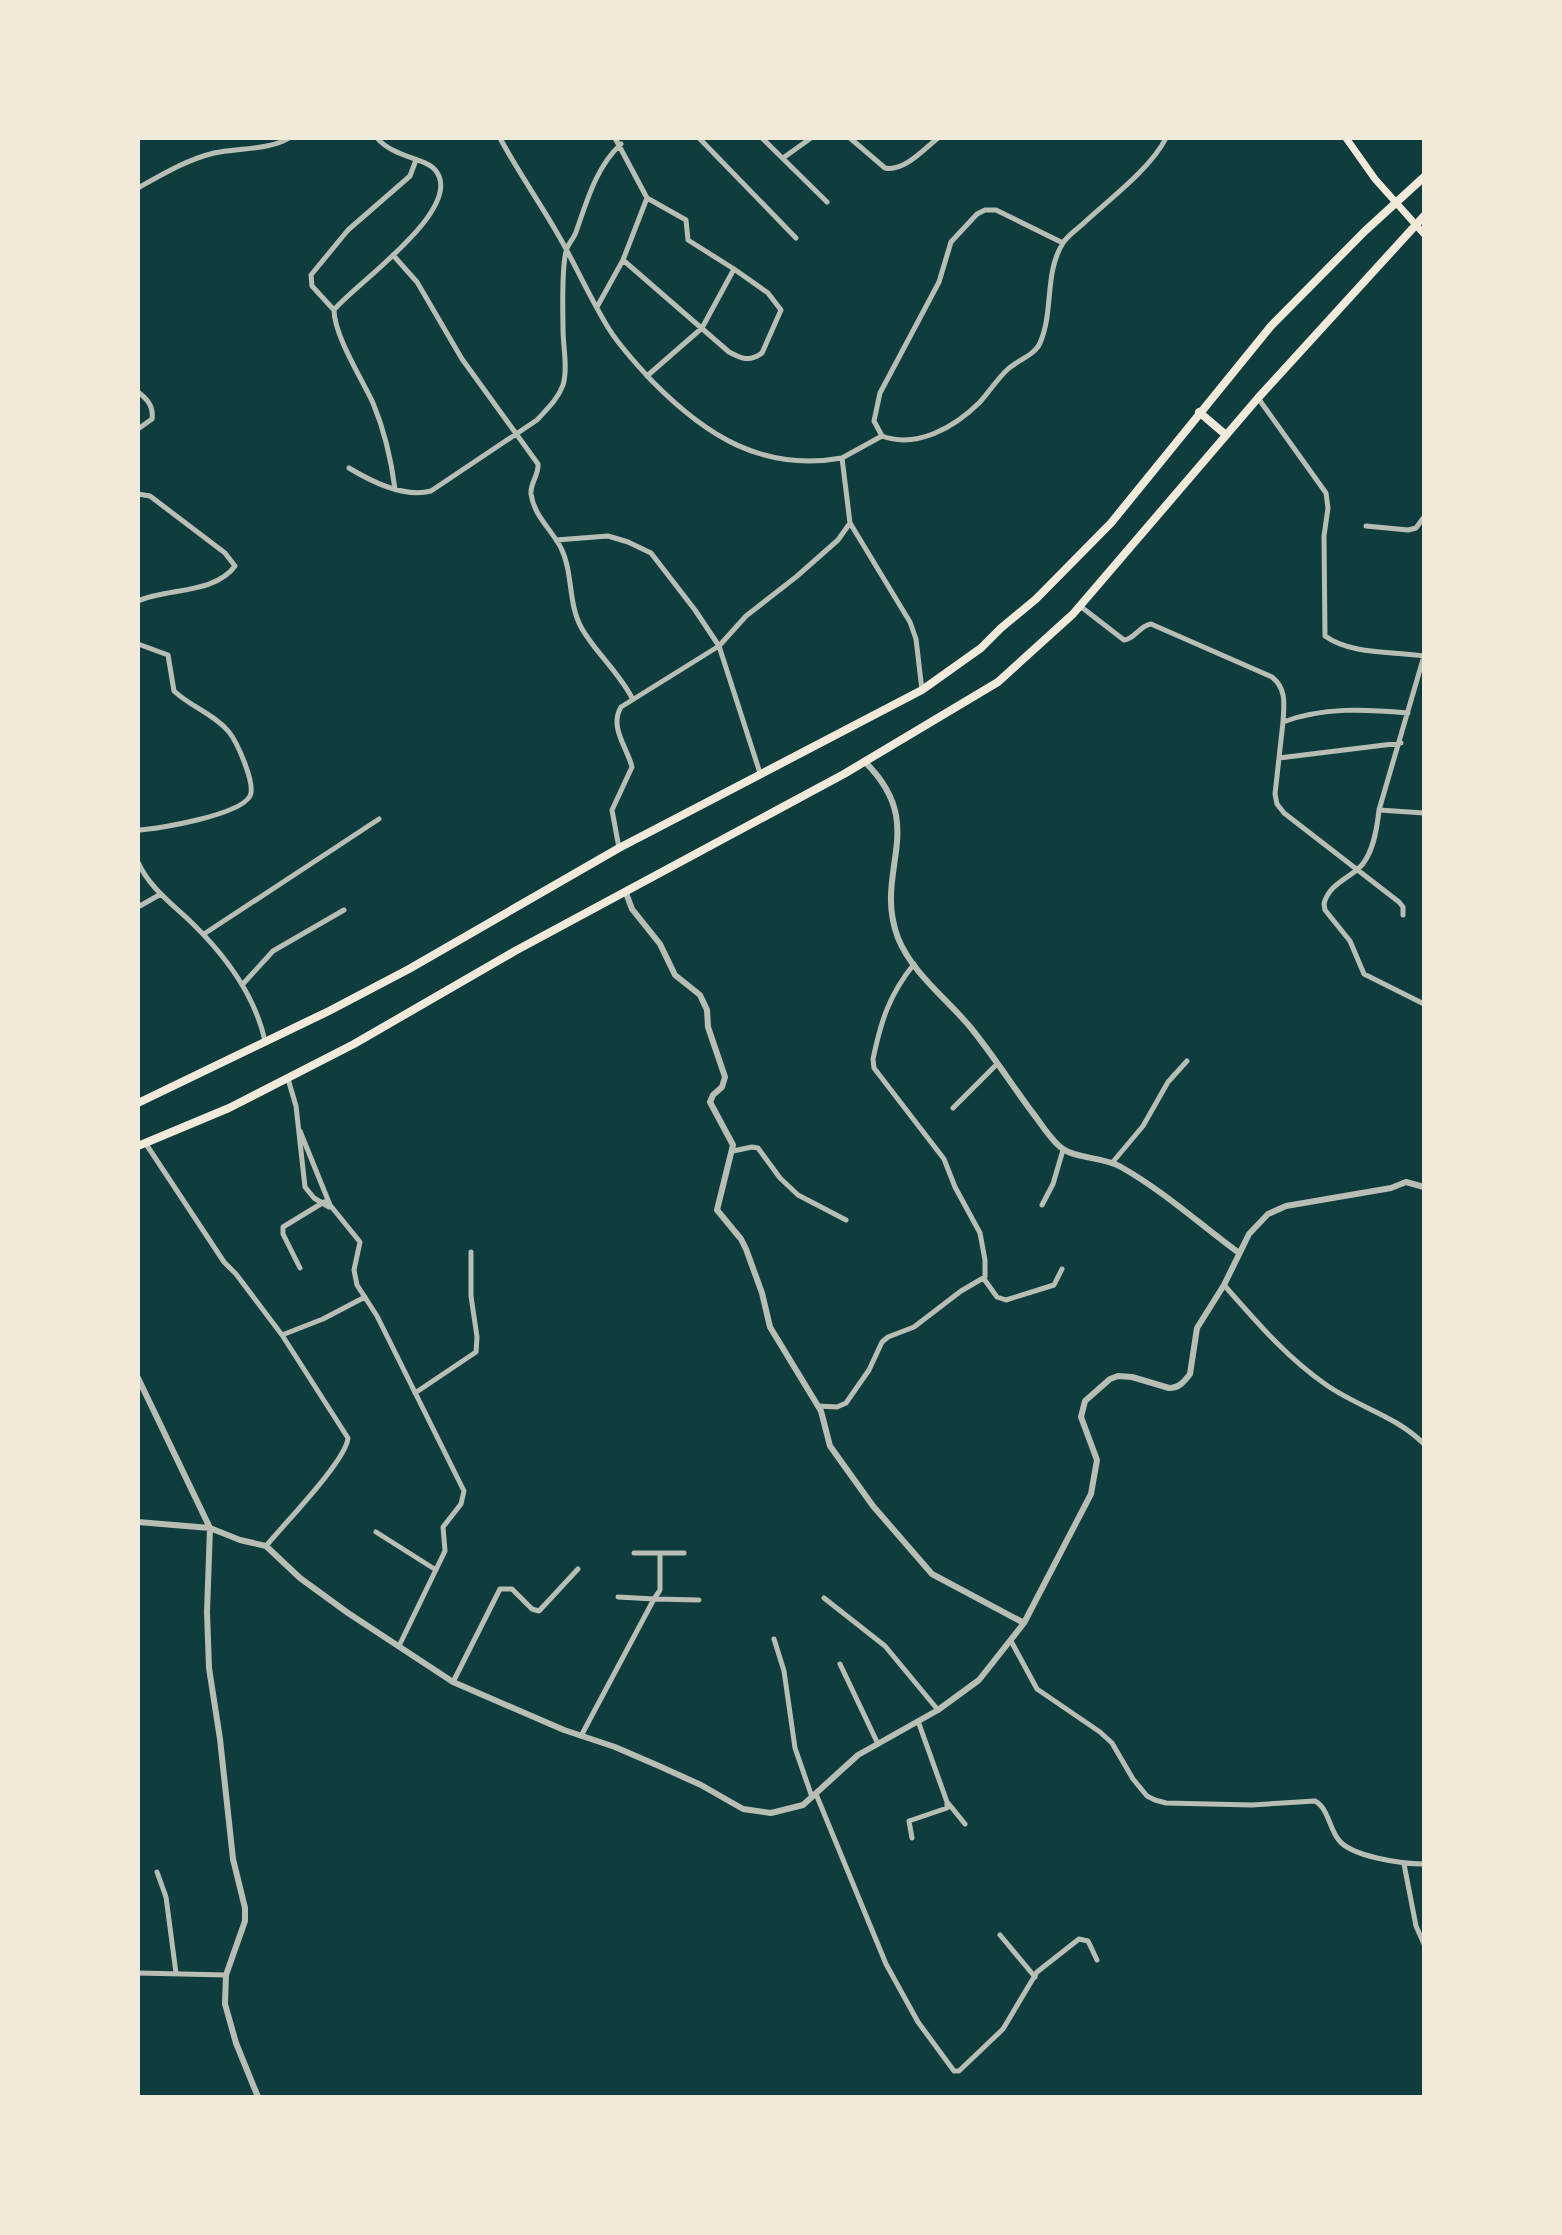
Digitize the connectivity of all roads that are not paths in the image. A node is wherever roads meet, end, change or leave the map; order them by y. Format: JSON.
{"nodes":[{"id":1,"x":289,"y":138,"type":"edge"},
{"id":2,"x":377,"y":138,"type":"edge"},
{"id":3,"x":500,"y":138,"type":"edge"},
{"id":4,"x":615,"y":138,"type":"edge"},
{"id":5,"x":699,"y":138,"type":"edge"},
{"id":6,"x":762,"y":138,"type":"edge"},
{"id":7,"x":811,"y":138,"type":"edge"},
{"id":8,"x":850,"y":138,"type":"edge"},
{"id":9,"x":938,"y":138,"type":"edge"},
{"id":10,"x":1166,"y":138,"type":"edge"},
{"id":11,"x":1357,"y":138,"type":"edge"},
{"id":12,"x":1348,"y":141,"type":"edge"},
{"id":13,"x":621,"y":144,"type":"junction"},
{"id":14,"x":783,"y":158,"type":"junction"},
{"id":15,"x":416,"y":160,"type":"junction"},
{"id":16,"x":1424,"y":177,"type":"edge"},
{"id":17,"x":138,"y":188,"type":"edge"},
{"id":18,"x":647,"y":198,"type":"junction"},
{"id":19,"x":827,"y":202,"type":"dead end"},
{"id":20,"x":1397,"y":202,"type":"junction"},
{"id":21,"x":1424,"y":216,"type":"edge"},
{"id":22,"x":1415,"y":223,"type":"junction"},
{"id":23,"x":1424,"y":234,"type":"edge"},
{"id":24,"x":796,"y":238,"type":"dead end"},
{"id":25,"x":1063,"y":243,"type":"junction"},
{"id":26,"x":566,"y":250,"type":"junction"},
{"id":27,"x":393,"y":255,"type":"junction"},
{"id":28,"x":623,"y":260,"type":"junction"},
{"id":29,"x":734,"y":269,"type":"junction"},
{"id":30,"x":597,"y":307,"type":"junction"},
{"id":31,"x":334,"y":310,"type":"junction"},
{"id":32,"x":702,"y":328,"type":"junction"},
{"id":33,"x":647,"y":376,"type":"junction"},
{"id":34,"x":138,"y":392,"type":"edge"},
{"id":35,"x":1258,"y":398,"type":"junction"},
{"id":36,"x":1199,"y":412,"type":"junction"},
{"id":37,"x":138,"y":429,"type":"edge"},
{"id":38,"x":515,"y":435,"type":"junction"},
{"id":39,"x":1226,"y":435,"type":"junction"},
{"id":40,"x":882,"y":436,"type":"junction"},
{"id":41,"x":842,"y":458,"type":"junction"},
{"id":42,"x":349,"y":468,"type":"dead end"},
{"id":43,"x":395,"y":489,"type":"junction"},
{"id":44,"x":138,"y":494,"type":"edge"},
{"id":45,"x":1424,"y":517,"type":"edge"},
{"id":46,"x":850,"y":523,"type":"junction"},
{"id":47,"x":1366,"y":526,"type":"dead end"},
{"id":48,"x":556,"y":540,"type":"junction"},
{"id":49,"x":138,"y":601,"type":"edge"},
{"id":50,"x":1080,"y":605,"type":"junction"},
{"id":51,"x":138,"y":644,"type":"edge"},
{"id":52,"x":719,"y":646,"type":"junction"},
{"id":53,"x":922,"y":690,"type":"junction"},
{"id":54,"x":632,"y":698,"type":"junction"},
{"id":55,"x":1408,"y":713,"type":"junction"},
{"id":56,"x":1283,"y":722,"type":"junction"},
{"id":57,"x":1401,"y":743,"type":"junction"},
{"id":58,"x":1278,"y":758,"type":"junction"},
{"id":59,"x":863,"y":761,"type":"junction"},
{"id":60,"x":760,"y":773,"type":"junction"},
{"id":61,"x":1379,"y":810,"type":"junction"},
{"id":62,"x":1424,"y":813,"type":"edge"},
{"id":63,"x":379,"y":819,"type":"dead end"},
{"id":64,"x":138,"y":830,"type":"edge"},
{"id":65,"x":619,"y":848,"type":"junction"},
{"id":66,"x":138,"y":862,"type":"edge"},
{"id":67,"x":1358,"y":869,"type":"junction"},
{"id":68,"x":626,"y":893,"type":"junction"},
{"id":69,"x":161,"y":894,"type":"junction"},
{"id":70,"x":138,"y":907,"type":"edge"},
{"id":71,"x":344,"y":910,"type":"dead end"},
{"id":72,"x":1403,"y":915,"type":"dead end"},
{"id":73,"x":204,"y":934,"type":"junction"},
{"id":74,"x":914,"y":964,"type":"junction"},
{"id":75,"x":242,"y":985,"type":"junction"},
{"id":76,"x":1424,"y":1004,"type":"edge"},
{"id":77,"x":266,"y":1042,"type":"junction"},
{"id":78,"x":1187,"y":1061,"type":"dead end"},
{"id":79,"x":996,"y":1065,"type":"junction"},
{"id":80,"x":288,"y":1079,"type":"junction"},
{"id":81,"x":138,"y":1103,"type":"edge"},
{"id":82,"x":953,"y":1108,"type":"dead end"},
{"id":83,"x":300,"y":1131,"type":"junction"},
{"id":84,"x":142,"y":1144,"type":"edge"},
{"id":85,"x":1063,"y":1150,"type":"junction"},
{"id":86,"x":733,"y":1151,"type":"junction"},
{"id":87,"x":1112,"y":1163,"type":"junction"},
{"id":88,"x":1424,"y":1187,"type":"edge"},
{"id":89,"x":324,"y":1202,"type":"junction"},
{"id":90,"x":1042,"y":1205,"type":"dead end"},
{"id":91,"x":846,"y":1220,"type":"dead end"},
{"id":92,"x":344,"y":1221,"type":"junction"},
{"id":93,"x":471,"y":1252,"type":"dead end"},
{"id":94,"x":1239,"y":1253,"type":"junction"},
{"id":95,"x":300,"y":1268,"type":"dead end"},
{"id":96,"x":1062,"y":1269,"type":"dead end"},
{"id":97,"x":984,"y":1279,"type":"junction"},
{"id":98,"x":1224,"y":1285,"type":"junction"},
{"id":99,"x":365,"y":1297,"type":"junction"},
{"id":100,"x":282,"y":1335,"type":"junction"},
{"id":101,"x":138,"y":1378,"type":"edge"},
{"id":102,"x":415,"y":1393,"type":"junction"},
{"id":103,"x":818,"y":1406,"type":"junction"},
{"id":104,"x":1424,"y":1444,"type":"edge"},
{"id":105,"x":138,"y":1522,"type":"edge"},
{"id":106,"x":210,"y":1528,"type":"junction"},
{"id":107,"x":376,"y":1532,"type":"dead end"},
{"id":108,"x":266,"y":1546,"type":"junction"},
{"id":109,"x":634,"y":1553,"type":"dead end"},
{"id":110,"x":660,"y":1553,"type":"junction"},
{"id":111,"x":684,"y":1553,"type":"dead end"},
{"id":112,"x":578,"y":1569,"type":"dead end"},
{"id":113,"x":436,"y":1570,"type":"junction"},
{"id":114,"x":618,"y":1597,"type":"dead end"},
{"id":115,"x":824,"y":1598,"type":"dead end"},
{"id":116,"x":654,"y":1599,"type":"junction"},
{"id":117,"x":699,"y":1600,"type":"dead end"},
{"id":118,"x":1024,"y":1623,"type":"junction"},
{"id":119,"x":774,"y":1639,"type":"dead end"},
{"id":120,"x":1011,"y":1641,"type":"junction"},
{"id":121,"x":399,"y":1646,"type":"junction"},
{"id":122,"x":840,"y":1664,"type":"dead end"},
{"id":123,"x":453,"y":1682,"type":"junction"},
{"id":124,"x":938,"y":1710,"type":"junction"},
{"id":125,"x":918,"y":1721,"type":"junction"},
{"id":126,"x":581,"y":1736,"type":"junction"},
{"id":127,"x":878,"y":1744,"type":"junction"},
{"id":128,"x":814,"y":1796,"type":"junction"},
{"id":129,"x":947,"y":1802,"type":"junction"},
{"id":130,"x":965,"y":1824,"type":"dead end"},
{"id":131,"x":912,"y":1838,"type":"dead end"},
{"id":132,"x":1404,"y":1864,"type":"junction"},
{"id":133,"x":1424,"y":1864,"type":"edge"},
{"id":134,"x":157,"y":1872,"type":"dead end"},
{"id":135,"x":1000,"y":1935,"type":"dead end"},
{"id":136,"x":1424,"y":1944,"type":"edge"},
{"id":137,"x":1097,"y":1960,"type":"dead end"},
{"id":138,"x":138,"y":1973,"type":"edge"},
{"id":139,"x":176,"y":1973,"type":"junction"},
{"id":140,"x":226,"y":1975,"type":"junction"},
{"id":141,"x":1035,"y":1977,"type":"junction"},
{"id":142,"x":258,"y":2097,"type":"edge"}],
"edges":[{"from":1,"to":17,"type":"street"},
{"from":2,"to":15,"type":"street"},
{"from":3,"to":26,"type":"street"},
{"from":4,"to":13,"type":"street"},
{"from":5,"to":24,"type":"street"},
{"from":6,"to":14,"type":"street"},
{"from":7,"to":14,"type":"street"},
{"from":8,"to":9,"type":"street"},
{"from":10,"to":25,"type":"street"},
{"from":11,"to":12,"type":"street"},
{"from":12,"to":20,"type":"main road"},
{"from":13,"to":18,"type":"street"},
{"from":13,"to":26,"type":"street"},
{"from":14,"to":19,"type":"street"},
{"from":15,"to":27,"type":"street"},
{"from":15,"to":31,"type":"street"},
{"from":16,"to":20,"type":"highway"},
{"from":18,"to":28,"type":"street"},
{"from":18,"to":29,"type":"street"},
{"from":20,"to":22,"type":"main road"},
{"from":20,"to":36,"type":"highway"},
{"from":21,"to":22,"type":"highway"},
{"from":22,"to":23,"type":"main road"},
{"from":22,"to":35,"type":"highway"},
{"from":25,"to":40,"type":"street"},
{"from":25,"to":40,"type":"street"},
{"from":26,"to":30,"type":"street"},
{"from":26,"to":38,"type":"street"},
{"from":27,"to":31,"type":"street"},
{"from":27,"to":38,"type":"street"},
{"from":28,"to":30,"type":"street"},
{"from":28,"to":32,"type":"street"},
{"from":29,"to":32,"type":"street"},
{"from":29,"to":32,"type":"street"},
{"from":30,"to":33,"type":"street"},
{"from":31,"to":43,"type":"street"},
{"from":32,"to":33,"type":"street"},
{"from":33,"to":41,"type":"street"},
{"from":34,"to":37,"type":"street"},
{"from":35,"to":39,"type":"highway"},
{"from":35,"to":55,"type":"street"},
{"from":36,"to":39,"type":"highway"},
{"from":36,"to":53,"type":"highway"},
{"from":38,"to":43,"type":"street"},
{"from":38,"to":48,"type":"street"},
{"from":39,"to":50,"type":"highway"},
{"from":40,"to":41,"type":"street"},
{"from":41,"to":46,"type":"street"},
{"from":42,"to":43,"type":"street"},
{"from":44,"to":49,"type":"street"},
{"from":45,"to":47,"type":"street"},
{"from":46,"to":52,"type":"street"},
{"from":46,"to":53,"type":"street"},
{"from":48,"to":52,"type":"street"},
{"from":48,"to":54,"type":"street"},
{"from":50,"to":56,"type":"street"},
{"from":50,"to":59,"type":"highway"},
{"from":51,"to":64,"type":"street"},
{"from":52,"to":54,"type":"street"},
{"from":52,"to":60,"type":"street"},
{"from":53,"to":60,"type":"highway"},
{"from":54,"to":65,"type":"street"},
{"from":55,"to":56,"type":"street"},
{"from":55,"to":57,"type":"street"},
{"from":56,"to":58,"type":"street"},
{"from":57,"to":58,"type":"street"},
{"from":57,"to":61,"type":"street"},
{"from":58,"to":67,"type":"street"},
{"from":59,"to":68,"type":"highway"},
{"from":59,"to":74,"type":"street"},
{"from":60,"to":65,"type":"highway"},
{"from":61,"to":62,"type":"street"},
{"from":61,"to":67,"type":"street"},
{"from":63,"to":73,"type":"street"},
{"from":65,"to":77,"type":"highway"},
{"from":66,"to":69,"type":"street"},
{"from":67,"to":72,"type":"street"},
{"from":67,"to":76,"type":"street"},
{"from":68,"to":80,"type":"highway"},
{"from":68,"to":86,"type":"street"},
{"from":69,"to":70,"type":"street"},
{"from":69,"to":73,"type":"street"},
{"from":71,"to":75,"type":"street"},
{"from":73,"to":75,"type":"street"},
{"from":74,"to":79,"type":"street"},
{"from":74,"to":97,"type":"street"},
{"from":75,"to":77,"type":"street"},
{"from":77,"to":81,"type":"highway"},
{"from":78,"to":87,"type":"street"},
{"from":79,"to":82,"type":"street"},
{"from":79,"to":85,"type":"street"},
{"from":80,"to":83,"type":"street"},
{"from":80,"to":84,"type":"highway"},
{"from":83,"to":89,"type":"street"},
{"from":83,"to":92,"type":"street"},
{"from":84,"to":100,"type":"street"},
{"from":85,"to":87,"type":"street"},
{"from":85,"to":90,"type":"street"},
{"from":86,"to":91,"type":"street"},
{"from":86,"to":103,"type":"street"},
{"from":87,"to":94,"type":"street"},
{"from":88,"to":94,"type":"street"},
{"from":89,"to":92,"type":"street"},
{"from":89,"to":95,"type":"street"},
{"from":92,"to":99,"type":"street"},
{"from":93,"to":102,"type":"street"},
{"from":94,"to":98,"type":"street"},
{"from":96,"to":97,"type":"street"},
{"from":97,"to":103,"type":"street"},
{"from":98,"to":104,"type":"street"},
{"from":98,"to":118,"type":"street"},
{"from":99,"to":100,"type":"street"},
{"from":99,"to":102,"type":"street"},
{"from":100,"to":108,"type":"street"},
{"from":101,"to":106,"type":"street"},
{"from":102,"to":113,"type":"street"},
{"from":103,"to":118,"type":"street"},
{"from":105,"to":106,"type":"street"},
{"from":106,"to":108,"type":"street"},
{"from":106,"to":140,"type":"street"},
{"from":107,"to":113,"type":"street"},
{"from":108,"to":121,"type":"street"},
{"from":109,"to":110,"type":"street"},
{"from":110,"to":111,"type":"street"},
{"from":110,"to":116,"type":"street"},
{"from":112,"to":123,"type":"street"},
{"from":113,"to":121,"type":"street"},
{"from":114,"to":116,"type":"street"},
{"from":115,"to":124,"type":"street"},
{"from":116,"to":117,"type":"street"},
{"from":116,"to":126,"type":"street"},
{"from":118,"to":120,"type":"street"},
{"from":119,"to":128,"type":"street"},
{"from":120,"to":124,"type":"street"},
{"from":120,"to":132,"type":"street"},
{"from":121,"to":123,"type":"street"},
{"from":122,"to":127,"type":"street"},
{"from":123,"to":126,"type":"street"},
{"from":124,"to":125,"type":"street"},
{"from":125,"to":127,"type":"street"},
{"from":125,"to":129,"type":"street"},
{"from":126,"to":128,"type":"street"},
{"from":127,"to":128,"type":"street"},
{"from":128,"to":141,"type":"street"},
{"from":129,"to":130,"type":"street"},
{"from":129,"to":131,"type":"street"},
{"from":132,"to":133,"type":"street"},
{"from":132,"to":136,"type":"street"},
{"from":134,"to":139,"type":"street"},
{"from":135,"to":141,"type":"street"},
{"from":137,"to":141,"type":"street"},
{"from":138,"to":139,"type":"street"},
{"from":139,"to":140,"type":"street"},
{"from":140,"to":142,"type":"street"}]}
